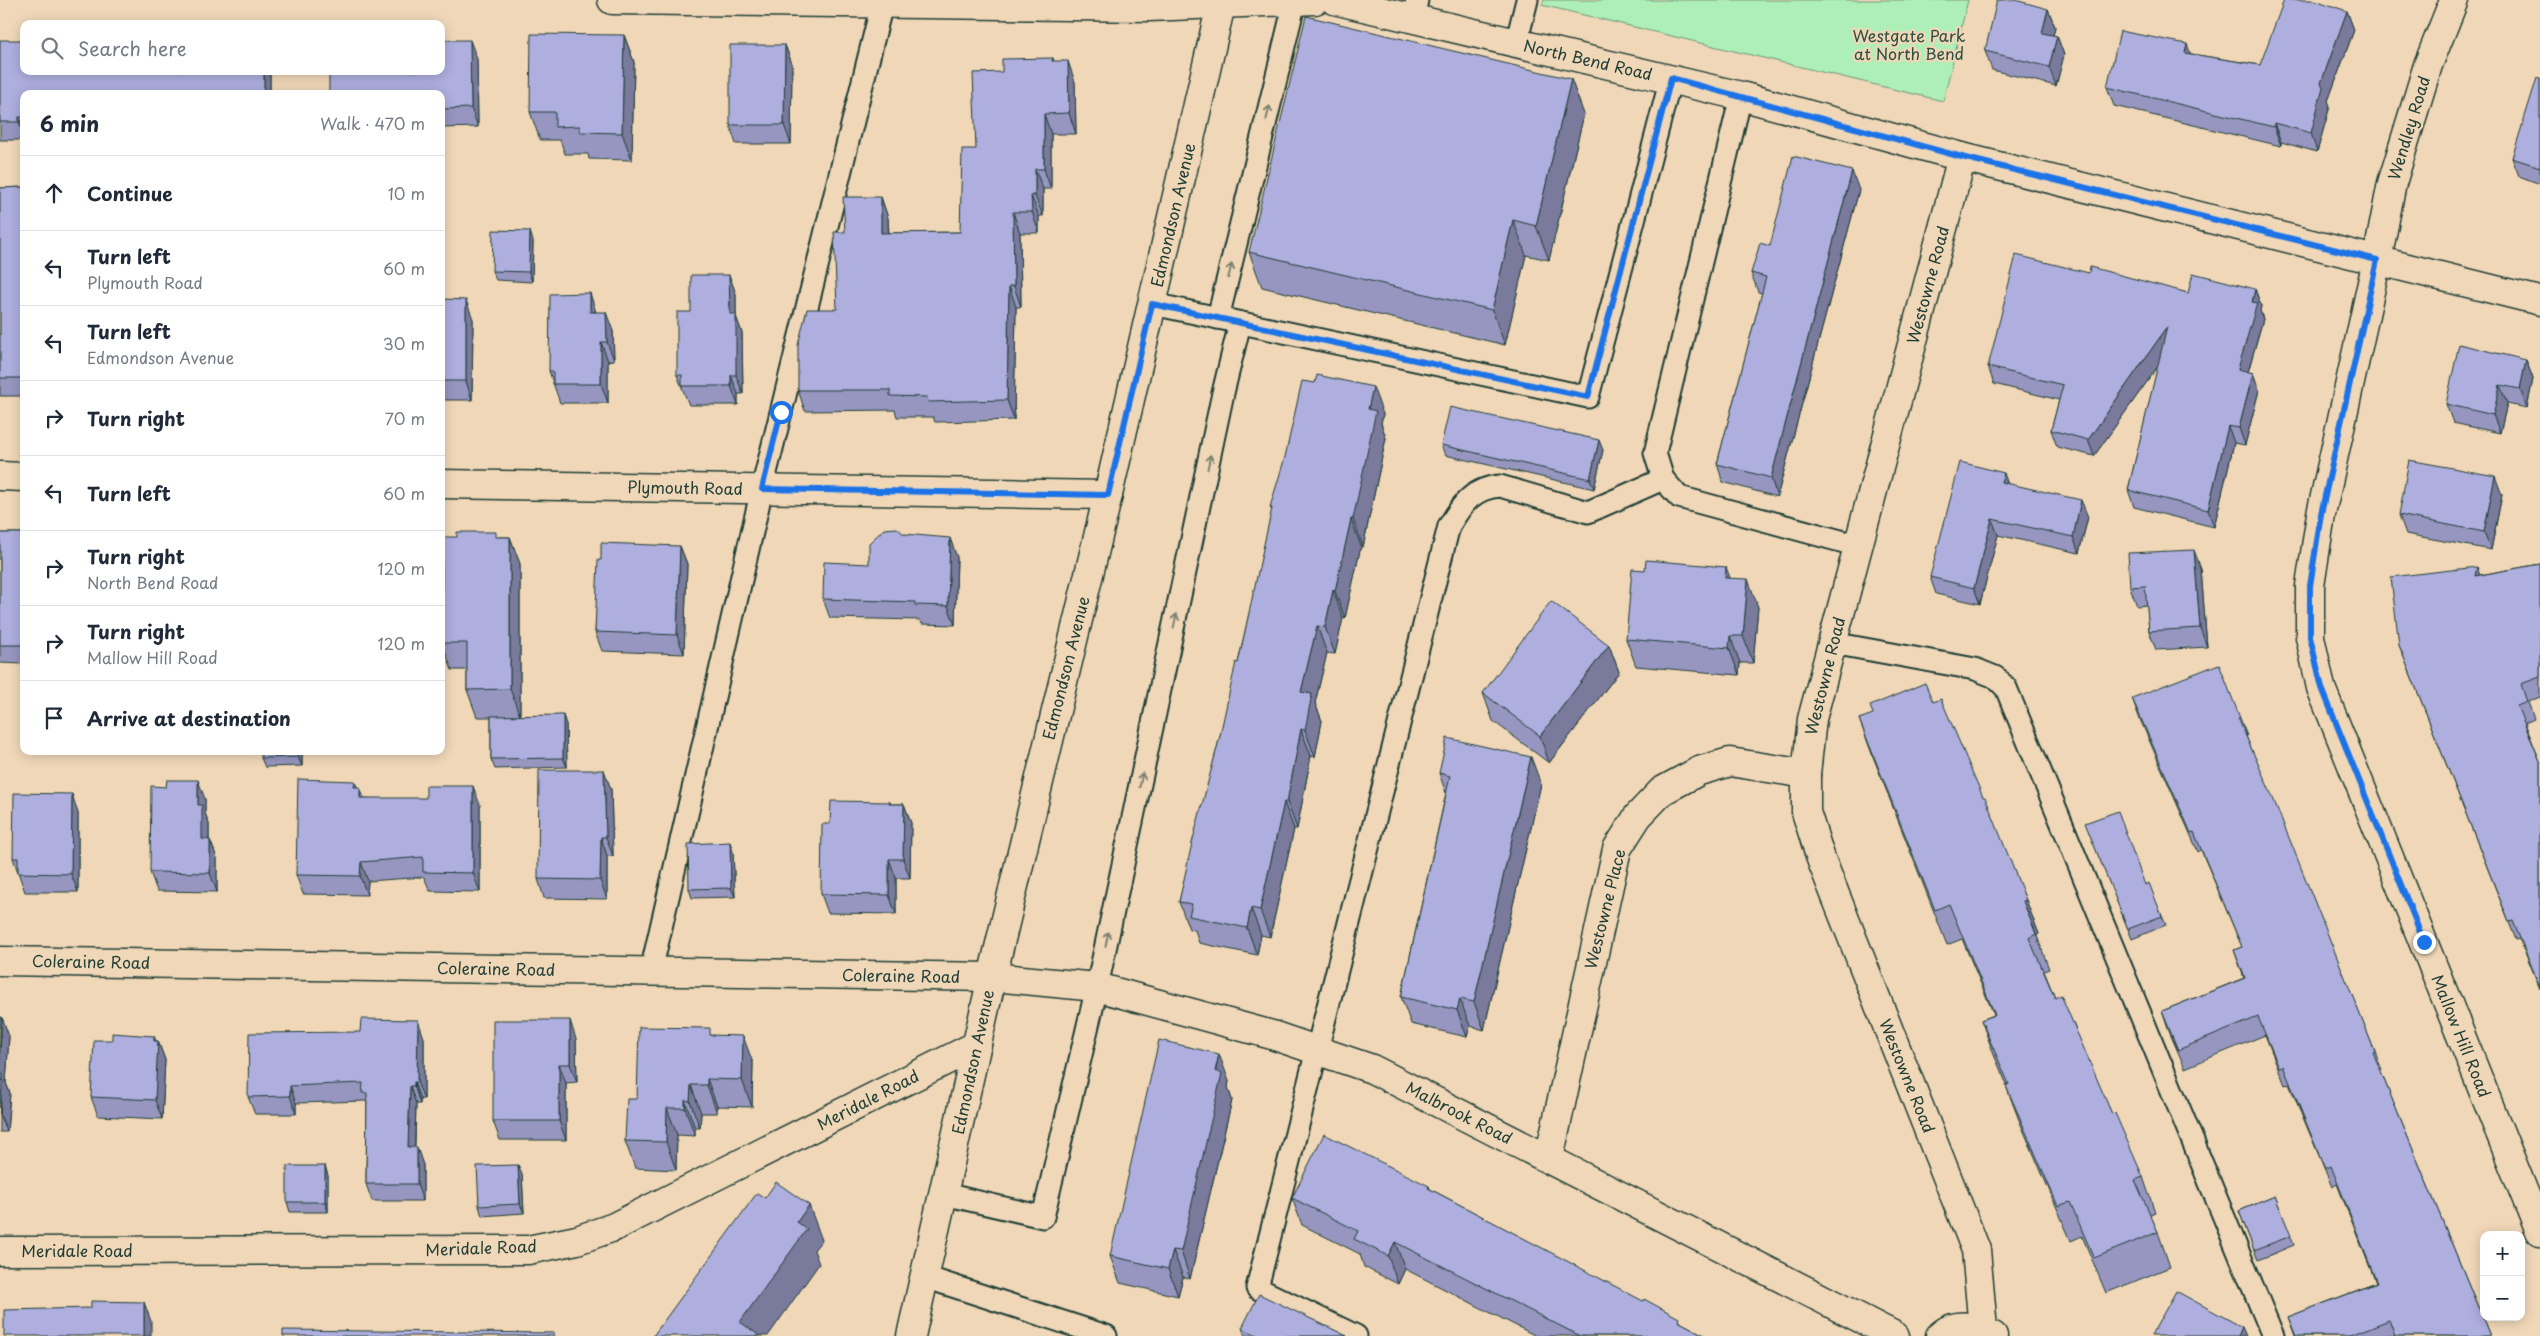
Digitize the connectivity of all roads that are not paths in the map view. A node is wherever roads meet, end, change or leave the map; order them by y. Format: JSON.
{"nodes":[{"id":1,"x":612,"y":0,"type":"edge"},
{"id":2,"x":1315,"y":0,"type":"edge"},
{"id":3,"x":1334,"y":0,"type":"edge"},
{"id":4,"x":1527,"y":0,"type":"edge"},
{"id":5,"x":2454,"y":0,"type":"edge"},
{"id":6,"x":1295,"y":1,"type":"edge"},
{"id":7,"x":882,"y":2,"type":"edge"},
{"id":8,"x":1221,"y":2,"type":"edge"},
{"id":9,"x":1415,"y":10,"type":"edge"},
{"id":10,"x":1516,"y":44,"type":"junction"},
{"id":11,"x":1671,"y":78,"type":"junction"},
{"id":12,"x":1742,"y":96,"type":"junction"},
{"id":13,"x":1962,"y":157,"type":"junction"},
{"id":14,"x":2377,"y":260,"type":"junction"},
{"id":15,"x":2540,"y":301,"type":"edge"},
{"id":16,"x":1152,"y":304,"type":"junction"},
{"id":17,"x":1218,"y":318,"type":"junction"},
{"id":18,"x":1240,"y":323,"type":"junction"},
{"id":19,"x":0,"y":476,"type":"edge"},
{"id":20,"x":20,"y":477,"type":"edge"},
{"id":21,"x":1663,"y":479,"type":"junction"},
{"id":22,"x":445,"y":484,"type":"edge"},
{"id":23,"x":762,"y":489,"type":"junction"},
{"id":24,"x":1108,"y":495,"type":"junction"},
{"id":25,"x":1859,"y":546,"type":"junction"},
{"id":26,"x":1832,"y":643,"type":"junction"},
{"id":27,"x":1806,"y":774,"type":"junction"},
{"id":28,"x":0,"y":961,"type":"edge"},
{"id":29,"x":651,"y":971,"type":"junction"},
{"id":30,"x":992,"y":977,"type":"junction"},
{"id":31,"x":1097,"y":987,"type":"junction"},
{"id":32,"x":977,"y":1045,"type":"junction"},
{"id":33,"x":1317,"y":1050,"type":"junction"},
{"id":34,"x":1549,"y":1158,"type":"junction"},
{"id":35,"x":944,"y":1194,"type":"junction"},
{"id":36,"x":2540,"y":1232,"type":"edge"},
{"id":37,"x":0,"y":1251,"type":"edge"},
{"id":38,"x":925,"y":1277,"type":"junction"},
{"id":39,"x":1988,"y":1333,"type":"edge"},
{"id":40,"x":911,"y":1336,"type":"edge"},
{"id":41,"x":1106,"y":1336,"type":"edge"},
{"id":42,"x":1356,"y":1336,"type":"edge"},
{"id":43,"x":1895,"y":1336,"type":"edge"},
{"id":44,"x":1940,"y":1336,"type":"edge"},
{"id":45,"x":2273,"y":1336,"type":"edge"}],
"edges":[{"from":1,"to":7,"type":"street"},
{"from":2,"to":6,"type":"street"},
{"from":3,"to":9,"type":"street","name":"North Bend Road"},
{"from":4,"to":10,"type":"lane"},
{"from":5,"to":14,"type":"street","name":"Wendley Road"},
{"from":6,"to":8,"type":"street"},
{"from":17,"to":6,"type":"lane","one_way":true},
{"from":7,"to":8,"type":"street"},
{"from":7,"to":23,"type":"lane"},
{"from":8,"to":16,"type":"street","name":"Edmondson Avenue"},
{"from":9,"to":10,"type":"street","name":"North Bend Road"},
{"from":10,"to":11,"type":"street","name":"North Bend Road"},
{"from":11,"to":12,"type":"street","name":"North Bend Road"},
{"from":11,"to":18,"type":"lane"},
{"from":12,"to":13,"type":"street","name":"North Bend Road"},
{"from":12,"to":21,"type":"lane"},
{"from":13,"to":14,"type":"street","name":"North Bend Road"},
{"from":13,"to":25,"type":"street","name":"Westowne Road"},
{"from":14,"to":15,"type":"street","name":"North Bend Road"},
{"from":14,"to":36,"type":"street","name":"Mallow Hill Road"},
{"from":16,"to":17,"type":"lane"},
{"from":16,"to":24,"type":"street","name":"Edmondson Avenue"},
{"from":17,"to":18,"type":"lane"},
{"from":31,"to":18,"type":"lane","one_way":true},
{"from":19,"to":20,"type":"street"},
{"from":21,"to":25,"type":"lane"},
{"from":21,"to":33,"type":"lane"},
{"from":22,"to":23,"type":"street","name":"Plymouth Road"},
{"from":23,"to":24,"type":"street","name":"Plymouth Road"},
{"from":23,"to":29,"type":"lane"},
{"from":24,"to":30,"type":"street","name":"Edmondson Avenue"},
{"from":25,"to":26,"type":"street","name":"Westowne Road"},
{"from":26,"to":27,"type":"street","name":"Westowne Road"},
{"from":26,"to":45,"type":"lane"},
{"from":27,"to":34,"type":"street","name":"Westowne Place"},
{"from":27,"to":39,"type":"street","name":"Westowne Road"},
{"from":28,"to":29,"type":"street","name":"Coleraine Road"},
{"from":29,"to":30,"type":"street","name":"Coleraine Road"},
{"from":30,"to":31,"type":"street","name":"Malbrook Road"},
{"from":30,"to":32,"type":"street","name":"Edmondson Avenue"},
{"from":31,"to":33,"type":"street","name":"Malbrook Road"},
{"from":31,"to":35,"type":"lane"},
{"from":32,"to":35,"type":"street","name":"Edmondson Avenue"},
{"from":32,"to":37,"type":"street","name":"Meridale Road"},
{"from":33,"to":34,"type":"street","name":"Malbrook Road"},
{"from":33,"to":42,"type":"lane"},
{"from":34,"to":43,"type":"street","name":"Malbrook Road"},
{"from":35,"to":38,"type":"street","name":"Edmondson Avenue"},
{"from":38,"to":40,"type":"street","name":"Edmondson Avenue"},
{"from":38,"to":41,"type":"lane"},
{"from":39,"to":44,"type":"street"}]}
